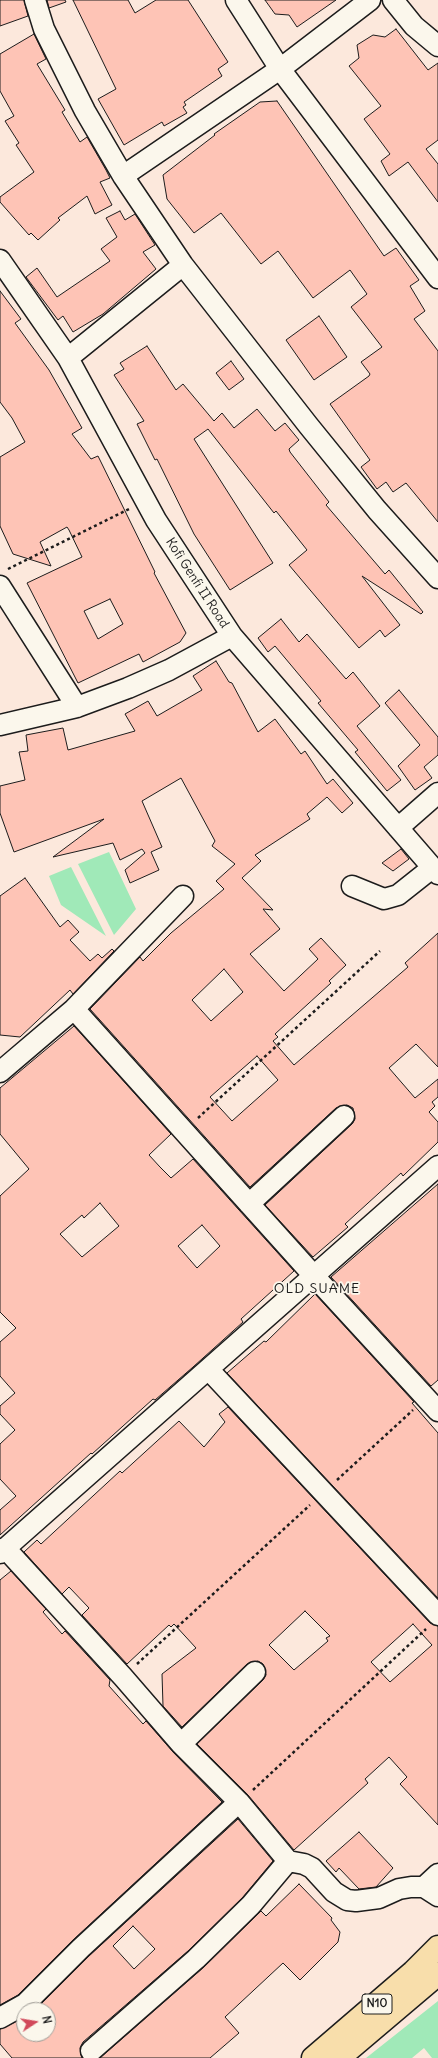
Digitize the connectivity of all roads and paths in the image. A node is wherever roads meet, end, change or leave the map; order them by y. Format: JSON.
{"nodes":[{"id":1,"x":34,"y":0,"type":"edge"},
{"id":2,"x":236,"y":0,"type":"edge"},
{"id":3,"x":370,"y":0,"type":"edge"},
{"id":4,"x":393,"y":0,"type":"edge"},
{"id":5,"x":438,"y":46,"type":"edge"},
{"id":6,"x":280,"y":69,"type":"junction"},
{"id":7,"x":123,"y":176,"type":"junction"},
{"id":8,"x":0,"y":260,"type":"edge"},
{"id":9,"x":183,"y":264,"type":"junction"},
{"id":10,"x":438,"y":278,"type":"edge"},
{"id":11,"x":68,"y":358,"type":"junction"},
{"id":12,"x":146,"y":501,"type":"junction"},
{"id":13,"x":3,"y":578,"type":"edge"},
{"id":14,"x":438,"y":578,"type":"edge"},
{"id":15,"x":232,"y":636,"type":"junction"},
{"id":16,"x":77,"y":707,"type":"junction"},
{"id":17,"x":0,"y":725,"type":"edge"},
{"id":18,"x":438,"y":793,"type":"edge"},
{"id":19,"x":398,"y":828,"type":"junction"},
{"id":20,"x":435,"y":871,"type":"edge"},
{"id":21,"x":352,"y":886,"type":"dead end"},
{"id":22,"x":184,"y":896,"type":"dead end"},
{"id":23,"x":380,"y":951,"type":"dead end"},
{"id":24,"x":74,"y":1009,"type":"junction"},
{"id":25,"x":0,"y":1072,"type":"edge"},
{"id":26,"x":344,"y":1116,"type":"dead end"},
{"id":27,"x":184,"y":1131,"type":"junction"},
{"id":28,"x":438,"y":1166,"type":"edge"},
{"id":29,"x":250,"y":1204,"type":"junction"},
{"id":30,"x":314,"y":1276,"type":"junction"},
{"id":31,"x":209,"y":1370,"type":"junction"},
{"id":32,"x":432,"y":1404,"type":"edge"},
{"id":33,"x":323,"y":1493,"type":"junction"},
{"id":34,"x":2,"y":1551,"type":"edge"},
{"id":35,"x":432,"y":1622,"type":"edge"},
{"id":36,"x":255,"y":1672,"type":"dead end"},
{"id":37,"x":123,"y":1677,"type":"junction"},
{"id":38,"x":181,"y":1744,"type":"junction"},
{"id":39,"x":239,"y":1802,"type":"junction"},
{"id":40,"x":288,"y":1861,"type":"junction"},
{"id":41,"x":433,"y":1886,"type":"edge"},
{"id":42,"x":438,"y":1948,"type":"edge"},
{"id":43,"x":438,"y":1974,"type":"edge"},
{"id":44,"x":0,"y":2018,"type":"edge"},
{"id":45,"x":91,"y":2051,"type":"dead end"},
{"id":46,"x":313,"y":2058,"type":"edge"},
{"id":47,"x":339,"y":2058,"type":"edge"}],
"edges":[{"from":1,"to":7,"type":"street"},
{"from":2,"to":6,"type":"street"},
{"from":3,"to":6,"type":"street"},
{"from":4,"to":5,"type":"street"},
{"from":6,"to":7,"type":"street"},
{"from":6,"to":10,"type":"street"},
{"from":7,"to":9,"type":"street"},
{"from":8,"to":11,"type":"street","name":"Kofi Genfi II Road"},
{"from":9,"to":11,"type":"street"},
{"from":9,"to":14,"type":"street"},
{"from":11,"to":12,"type":"street","name":"Kofi Genfi II Road"},
{"from":12,"to":13,"type":"path"},
{"from":12,"to":15,"type":"street","name":"Kofi Genfi II Road"},
{"from":13,"to":16,"type":"street"},
{"from":15,"to":16,"type":"street"},
{"from":15,"to":19,"type":"street","name":"Kofi Genfi II Road"},
{"from":16,"to":17,"type":"street"},
{"from":18,"to":19,"type":"street"},
{"from":19,"to":20,"type":"street","name":"Kofi Genfi II Road"},
{"from":20,"to":21,"type":"street"},
{"from":22,"to":24,"type":"street"},
{"from":23,"to":27,"type":"path"},
{"from":24,"to":25,"type":"street"},
{"from":24,"to":27,"type":"street"},
{"from":26,"to":29,"type":"street"},
{"from":27,"to":29,"type":"street"},
{"from":28,"to":30,"type":"street"},
{"from":29,"to":30,"type":"street"},
{"from":30,"to":31,"type":"street"},
{"from":30,"to":32,"type":"street"},
{"from":31,"to":33,"type":"street"},
{"from":31,"to":34,"type":"street"},
{"from":32,"to":33,"type":"path"},
{"from":33,"to":35,"type":"street"},
{"from":33,"to":37,"type":"path"},
{"from":34,"to":37,"type":"street"},
{"from":35,"to":39,"type":"path"},
{"from":36,"to":38,"type":"street"},
{"from":37,"to":38,"type":"street"},
{"from":38,"to":39,"type":"street"},
{"from":39,"to":40,"type":"street"},
{"from":39,"to":44,"type":"street"},
{"from":40,"to":41,"type":"street"},
{"from":40,"to":45,"type":"street"},
{"from":42,"to":46,"type":"highway","number":"N10"},
{"from":43,"to":47,"type":"highway","number":"N10"}]}
